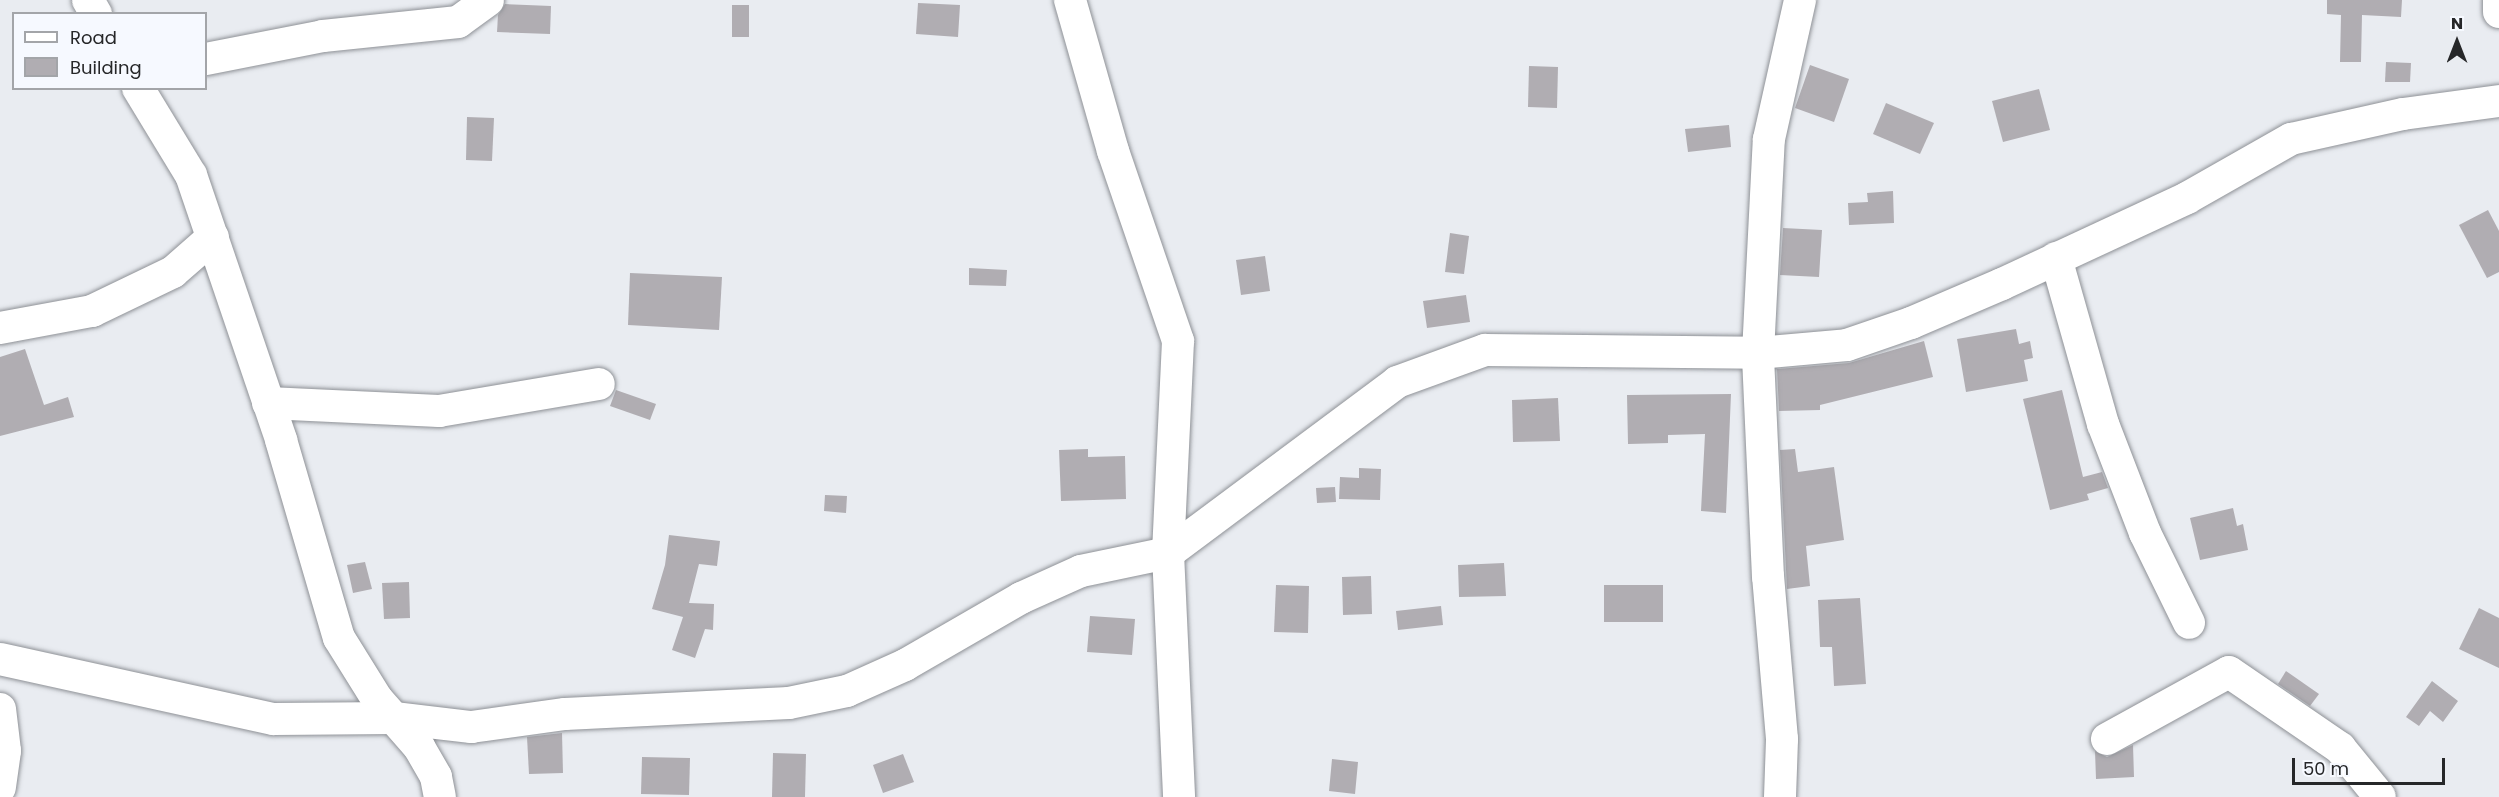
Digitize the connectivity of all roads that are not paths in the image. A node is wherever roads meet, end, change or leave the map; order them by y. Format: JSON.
{"nodes":[{"id":1,"x":488,"y":0,"type":"edge"},
{"id":2,"x":1070,"y":0,"type":"edge"},
{"id":3,"x":1800,"y":0,"type":"edge"},
{"id":4,"x":2499,"y":0,"type":"edge"},
{"id":5,"x":2499,"y":12,"type":"edge"},
{"id":6,"x":207,"y":59,"type":"edge"},
{"id":7,"x":139,"y":90,"type":"edge"},
{"id":8,"x":2499,"y":101,"type":"edge"},
{"id":9,"x":213,"y":237,"type":"junction"},
{"id":10,"x":2056,"y":258,"type":"junction"},
{"id":11,"x":0,"y":328,"type":"edge"},
{"id":12,"x":1758,"y":353,"type":"junction"},
{"id":13,"x":600,"y":384,"type":"dead end"},
{"id":14,"x":268,"y":403,"type":"junction"},
{"id":15,"x":1168,"y":553,"type":"junction"},
{"id":16,"x":2189,"y":623,"type":"dead end"},
{"id":17,"x":0,"y":659,"type":"edge"},
{"id":18,"x":0,"y":709,"type":"edge"},
{"id":19,"x":394,"y":718,"type":"junction"},
{"id":20,"x":2107,"y":739,"type":"dead end"},
{"id":21,"x":0,"y":788,"type":"edge"},
{"id":22,"x":440,"y":797,"type":"edge"},
{"id":23,"x":1179,"y":797,"type":"edge"},
{"id":24,"x":1780,"y":797,"type":"edge"},
{"id":25,"x":2380,"y":797,"type":"edge"}],
"edges":[{"from":1,"to":6,"type":"street"},
{"from":2,"to":15,"type":"street"},
{"from":3,"to":12,"type":"street"},
{"from":4,"to":5,"type":"street"},
{"from":7,"to":9,"type":"street"},
{"from":8,"to":10,"type":"street"},
{"from":9,"to":11,"type":"street"},
{"from":9,"to":14,"type":"street"},
{"from":10,"to":12,"type":"street"},
{"from":10,"to":16,"type":"street"},
{"from":12,"to":15,"type":"street"},
{"from":12,"to":24,"type":"street"},
{"from":13,"to":14,"type":"street"},
{"from":14,"to":19,"type":"street"},
{"from":15,"to":19,"type":"street"},
{"from":15,"to":23,"type":"street"},
{"from":17,"to":19,"type":"street"},
{"from":18,"to":21,"type":"street"},
{"from":19,"to":22,"type":"street"},
{"from":20,"to":25,"type":"street"}]}
